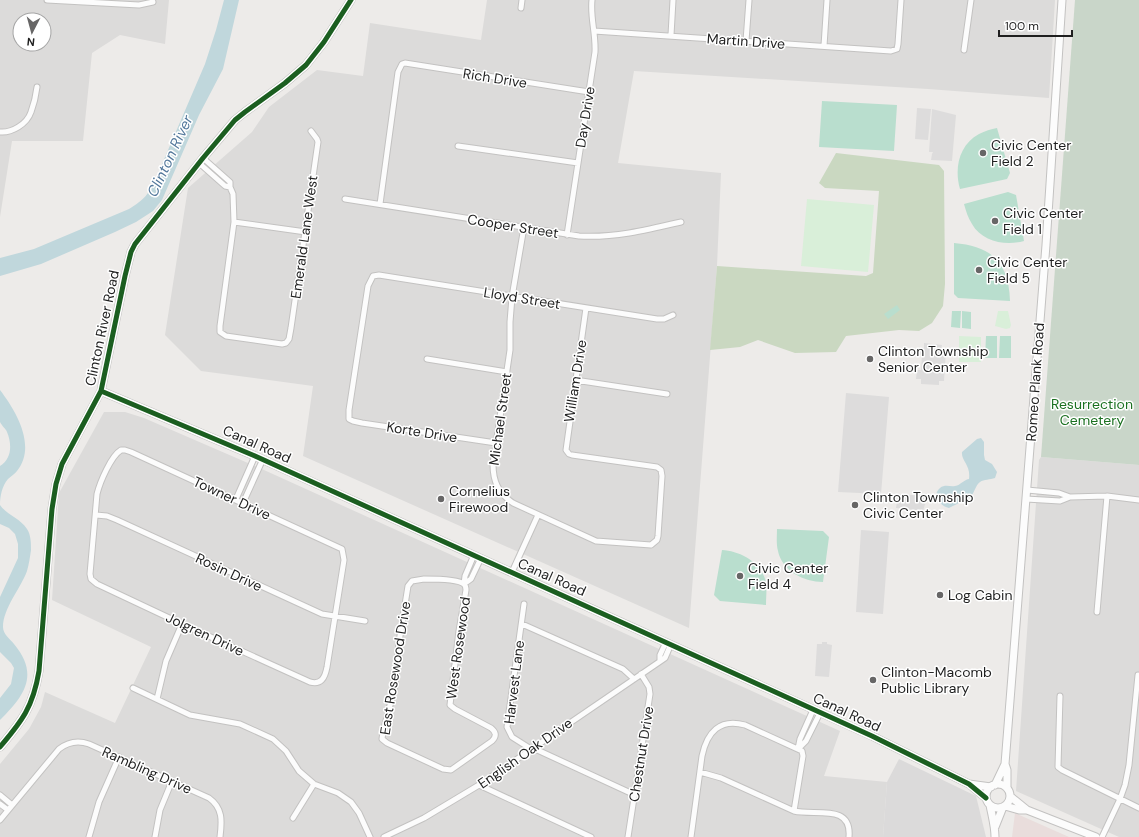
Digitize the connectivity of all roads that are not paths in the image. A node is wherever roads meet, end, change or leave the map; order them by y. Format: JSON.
{"nodes":[{"id":1,"x":47,"y":0,"type":"edge"},
{"id":2,"x":351,"y":0,"type":"edge"},
{"id":3,"x":522,"y":0,"type":"edge"},
{"id":4,"x":592,"y":0,"type":"edge"},
{"id":5,"x":673,"y":0,"type":"edge"},
{"id":6,"x":748,"y":0,"type":"edge"},
{"id":7,"x":827,"y":0,"type":"edge"},
{"id":8,"x":901,"y":0,"type":"edge"},
{"id":9,"x":971,"y":0,"type":"edge"},
{"id":10,"x":1062,"y":0,"type":"edge"},
{"id":11,"x":152,"y":2,"type":"dead end"},
{"id":12,"x":521,"y":8,"type":"dead end"},
{"id":13,"x":594,"y":31,"type":"junction"},
{"id":14,"x":671,"y":35,"type":"junction"},
{"id":15,"x":746,"y":41,"type":"junction"},
{"id":16,"x":824,"y":46,"type":"junction"},
{"id":17,"x":964,"y":50,"type":"dead end"},
{"id":18,"x":37,"y":87,"type":"dead end"},
{"id":19,"x":589,"y":92,"type":"junction"},
{"id":20,"x":0,"y":132,"type":"edge"},
{"id":21,"x":311,"y":132,"type":"dead end"},
{"id":22,"x":458,"y":146,"type":"dead end"},
{"id":23,"x":201,"y":160,"type":"junction"},
{"id":24,"x":578,"y":163,"type":"junction"},
{"id":25,"x":345,"y":199,"type":"dead end"},
{"id":26,"x":380,"y":204,"type":"junction"},
{"id":27,"x":234,"y":222,"type":"junction"},
{"id":28,"x":681,"y":222,"type":"dead end"},
{"id":29,"x":524,"y":227,"type":"junction"},
{"id":30,"x":306,"y":232,"type":"junction"},
{"id":31,"x":567,"y":235,"type":"junction"},
{"id":32,"x":512,"y":297,"type":"junction"},
{"id":33,"x":586,"y":308,"type":"junction"},
{"id":34,"x":673,"y":315,"type":"dead end"},
{"id":35,"x":427,"y":360,"type":"dead end"},
{"id":36,"x":506,"y":372,"type":"junction"},
{"id":37,"x":575,"y":380,"type":"junction"},
{"id":38,"x":102,"y":391,"type":"junction"},
{"id":39,"x":667,"y":394,"type":"dead end"},
{"id":40,"x":349,"y":419,"type":"joint"},
{"id":41,"x":496,"y":443,"type":"junction"},
{"id":42,"x":255,"y":456,"type":"junction"},
{"id":43,"x":263,"y":459,"type":"junction"},
{"id":44,"x":1027,"y":490,"type":"junction"},
{"id":45,"x":1107,"y":496,"type":"junction"},
{"id":46,"x":1070,"y":497,"type":"junction"},
{"id":47,"x":236,"y":499,"type":"junction"},
{"id":48,"x":1026,"y":499,"type":"junction"},
{"id":49,"x":1139,"y":500,"type":"edge"},
{"id":50,"x":243,"y":503,"type":"junction"},
{"id":51,"x":538,"y":514,"type":"junction"},
{"id":52,"x":96,"y":515,"type":"junction"},
{"id":53,"x":654,"y":544,"type":"joint"},
{"id":54,"x":478,"y":556,"type":"junction"},
{"id":55,"x":512,"y":572,"type":"junction"},
{"id":56,"x":464,"y":584,"type":"junction"},
{"id":57,"x":524,"y":604,"type":"dead end"},
{"id":58,"x":1097,"y":612,"type":"dead end"},
{"id":59,"x":335,"y":616,"type":"junction"},
{"id":60,"x":365,"y":621,"type":"dead end"},
{"id":61,"x":182,"y":624,"type":"junction"},
{"id":62,"x":522,"y":624,"type":"junction"},
{"id":63,"x":669,"y":643,"type":"junction"},
{"id":64,"x":642,"y":674,"type":"junction"},
{"id":65,"x":1138,"y":675,"type":"dead end"},
{"id":66,"x":634,"y":678,"type":"junction"},
{"id":67,"x":133,"y":688,"type":"dead end"},
{"id":68,"x":1060,"y":696,"type":"dead end"},
{"id":69,"x":157,"y":699,"type":"junction"},
{"id":70,"x":817,"y":711,"type":"junction"},
{"id":71,"x":0,"y":747,"type":"edge"},
{"id":72,"x":532,"y":748,"type":"junction"},
{"id":73,"x":798,"y":749,"type":"junction"},
{"id":74,"x":119,"y":757,"type":"junction"},
{"id":75,"x":1006,"y":764,"type":"junction"},
{"id":76,"x":446,"y":770,"type":"joint"},
{"id":77,"x":700,"y":772,"type":"junction"},
{"id":78,"x":172,"y":781,"type":"junction"},
{"id":79,"x":314,"y":784,"type":"junction"},
{"id":80,"x":969,"y":784,"type":"junction"},
{"id":81,"x":480,"y":785,"type":"junction"},
{"id":82,"x":993,"y":786,"type":"junction"},
{"id":83,"x":1007,"y":788,"type":"junction"},
{"id":84,"x":0,"y":795,"type":"edge"},
{"id":85,"x":634,"y":795,"type":"junction"},
{"id":86,"x":1011,"y":797,"type":"junction"},
{"id":87,"x":1120,"y":799,"type":"junction"},
{"id":88,"x":988,"y":801,"type":"junction"},
{"id":89,"x":0,"y":804,"type":"edge"},
{"id":90,"x":12,"y":805,"type":"junction"},
{"id":91,"x":1004,"y":807,"type":"junction"},
{"id":92,"x":1139,"y":808,"type":"edge"},
{"id":93,"x":8,"y":810,"type":"junction"},
{"id":94,"x":794,"y":810,"type":"junction"},
{"id":95,"x":1027,"y":810,"type":"junction"},
{"id":96,"x":293,"y":818,"type":"dead end"},
{"id":97,"x":0,"y":820,"type":"edge"},
{"id":98,"x":995,"y":827,"type":"junction"},
{"id":99,"x":89,"y":837,"type":"edge"},
{"id":100,"x":155,"y":837,"type":"edge"},
{"id":101,"x":220,"y":837,"type":"edge"},
{"id":102,"x":370,"y":837,"type":"edge"},
{"id":103,"x":384,"y":837,"type":"edge"},
{"id":104,"x":591,"y":837,"type":"edge"},
{"id":105,"x":628,"y":837,"type":"edge"},
{"id":106,"x":691,"y":837,"type":"edge"},
{"id":107,"x":849,"y":837,"type":"edge"},
{"id":108,"x":995,"y":837,"type":"edge"},
{"id":109,"x":1096,"y":837,"type":"edge"},
{"id":110,"x":1102,"y":837,"type":"edge"}],
"edges":[{"from":1,"to":11,"type":"street"},
{"from":2,"to":23,"type":"street","name":"Clinton River Road"},
{"from":3,"to":12,"type":"street"},
{"from":4,"to":13,"type":"street","name":"Day Drive"},
{"from":5,"to":14,"type":"street"},
{"from":6,"to":15,"type":"street"},
{"from":7,"to":16,"type":"street"},
{"from":8,"to":16,"type":"street","name":"Martin Drive"},
{"from":9,"to":17,"type":"street"},
{"from":10,"to":44,"type":"street","name":"Romeo Plank Road"},
{"from":13,"to":14,"type":"street","name":"Martin Drive"},
{"from":13,"to":19,"type":"street","name":"Day Drive"},
{"from":14,"to":15,"type":"street","name":"Martin Drive"},
{"from":15,"to":16,"type":"street","name":"Martin Drive"},
{"from":18,"to":20,"type":"street"},
{"from":19,"to":24,"type":"street","name":"Day Drive"},
{"from":19,"to":26,"type":"street","name":"Rich Drive"},
{"from":21,"to":30,"type":"street","name":"Emerald Lane West"},
{"from":22,"to":24,"type":"street"},
{"from":23,"to":27,"type":"street"},
{"from":23,"to":38,"type":"street","name":"Clinton River Road"},
{"from":24,"to":31,"type":"street","name":"Day Drive"},
{"from":25,"to":26,"type":"street","name":"Cooper Street"},
{"from":26,"to":29,"type":"street","name":"Cooper Street"},
{"from":27,"to":30,"type":"street"},
{"from":27,"to":30,"type":"street","name":"Emerald Lane West"},
{"from":28,"to":31,"type":"street","name":"Cooper Street"},
{"from":29,"to":31,"type":"street","name":"Cooper Street"},
{"from":29,"to":32,"type":"street","name":"Michael Street"},
{"from":32,"to":33,"type":"street","name":"Lloyd Street"},
{"from":32,"to":36,"type":"street","name":"Michael Street"},
{"from":32,"to":40,"type":"street","name":"Lloyd Street"},
{"from":33,"to":34,"type":"street","name":"Lloyd Street"},
{"from":33,"to":37,"type":"street","name":"William Drive"},
{"from":35,"to":36,"type":"street"},
{"from":36,"to":41,"type":"street","name":"Michael Street"},
{"from":37,"to":39,"type":"street"},
{"from":37,"to":53,"type":"street","name":"William Drive"},
{"from":38,"to":42,"type":"street","name":"Canal Road"},
{"from":38,"to":71,"type":"street","name":"Clinton River Road"},
{"from":40,"to":41,"type":"street","name":"Korte Drive"},
{"from":41,"to":51,"type":"street","name":"Michael Street"},
{"from":42,"to":43,"type":"street","name":"Canal Road"},
{"from":42,"to":47,"type":"street"},
{"from":43,"to":50,"type":"street"},
{"from":43,"to":54,"type":"street","name":"Canal Road"},
{"from":44,"to":46,"type":"street"},
{"from":44,"to":48,"type":"street","name":"Romeo Plank Road"},
{"from":45,"to":46,"type":"street"},
{"from":45,"to":49,"type":"street"},
{"from":45,"to":58,"type":"street"},
{"from":46,"to":48,"type":"street"},
{"from":47,"to":50,"type":"street","name":"Towner Drive"},
{"from":47,"to":52,"type":"street","name":"Towner Drive"},
{"from":48,"to":75,"type":"street","name":"Romeo Plank Road"},
{"from":50,"to":59,"type":"street","name":"Towner Drive"},
{"from":51,"to":53,"type":"street","name":"Michael Street"},
{"from":51,"to":55,"type":"street"},
{"from":52,"to":59,"type":"street","name":"Rosin Drive"},
{"from":52,"to":61,"type":"street","name":"Jolgren Drive"},
{"from":54,"to":55,"type":"street","name":"Canal Road"},
{"from":54,"to":56,"type":"street","name":"West Rosewood"},
{"from":55,"to":63,"type":"street","name":"Canal Road"},
{"from":56,"to":76,"type":"street","name":"West Rosewood"},
{"from":56,"to":76,"type":"street","name":"East Rosewood Drive"},
{"from":57,"to":62,"type":"street","name":"Harvest Lane"},
{"from":59,"to":60,"type":"street","name":"Rosin Drive"},
{"from":59,"to":61,"type":"street","name":"Jolgren Drive"},
{"from":61,"to":69,"type":"street"},
{"from":62,"to":66,"type":"street"},
{"from":62,"to":72,"type":"street","name":"Harvest Lane"},
{"from":63,"to":64,"type":"street","name":"English Oak Drive"},
{"from":63,"to":70,"type":"street","name":"Canal Road"},
{"from":64,"to":66,"type":"street","name":"English Oak Drive"},
{"from":64,"to":85,"type":"street","name":"Chestnut Drive"},
{"from":65,"to":87,"type":"street"},
{"from":66,"to":72,"type":"street","name":"English Oak Drive"},
{"from":67,"to":69,"type":"street"},
{"from":68,"to":87,"type":"street"},
{"from":69,"to":79,"type":"street"},
{"from":70,"to":73,"type":"street"},
{"from":70,"to":80,"type":"street","name":"Canal Road"},
{"from":72,"to":81,"type":"street","name":"English Oak Drive"},
{"from":72,"to":85,"type":"street","name":"Harvest Lane"},
{"from":73,"to":77,"type":"street"},
{"from":73,"to":94,"type":"street"},
{"from":74,"to":78,"type":"street","name":"Rambling Drive"},
{"from":74,"to":90,"type":"street","name":"Rambling Drive"},
{"from":74,"to":99,"type":"street"},
{"from":75,"to":82,"type":"street","name":"Romeo Plank Road"},
{"from":75,"to":83,"type":"street","name":"Romeo Plank Road"},
{"from":77,"to":94,"type":"street"},
{"from":77,"to":106,"type":"street"},
{"from":78,"to":100,"type":"street"},
{"from":78,"to":101,"type":"street","name":"Rambling Drive"},
{"from":79,"to":96,"type":"street"},
{"from":79,"to":102,"type":"street"},
{"from":80,"to":82,"type":"street","name":"Canal Road"},
{"from":80,"to":88,"type":"street","name":"Canal Road"},
{"from":81,"to":103,"type":"street","name":"English Oak Drive"},
{"from":81,"to":104,"type":"street"},
{"from":82,"to":83,"type":"street"},
{"from":82,"to":88,"type":"street"},
{"from":83,"to":86,"type":"street"},
{"from":84,"to":90,"type":"street"},
{"from":85,"to":105,"type":"street","name":"Chestnut Drive"},
{"from":86,"to":91,"type":"street"},
{"from":86,"to":95,"type":"street"},
{"from":87,"to":92,"type":"street"},
{"from":87,"to":110,"type":"street"},
{"from":88,"to":91,"type":"street"},
{"from":88,"to":98,"type":"street"},
{"from":89,"to":93,"type":"street"},
{"from":90,"to":93,"type":"street"},
{"from":91,"to":95,"type":"street"},
{"from":91,"to":98,"type":"street"},
{"from":93,"to":97,"type":"street"},
{"from":94,"to":107,"type":"street"},
{"from":95,"to":109,"type":"street"},
{"from":98,"to":108,"type":"street"}]}
